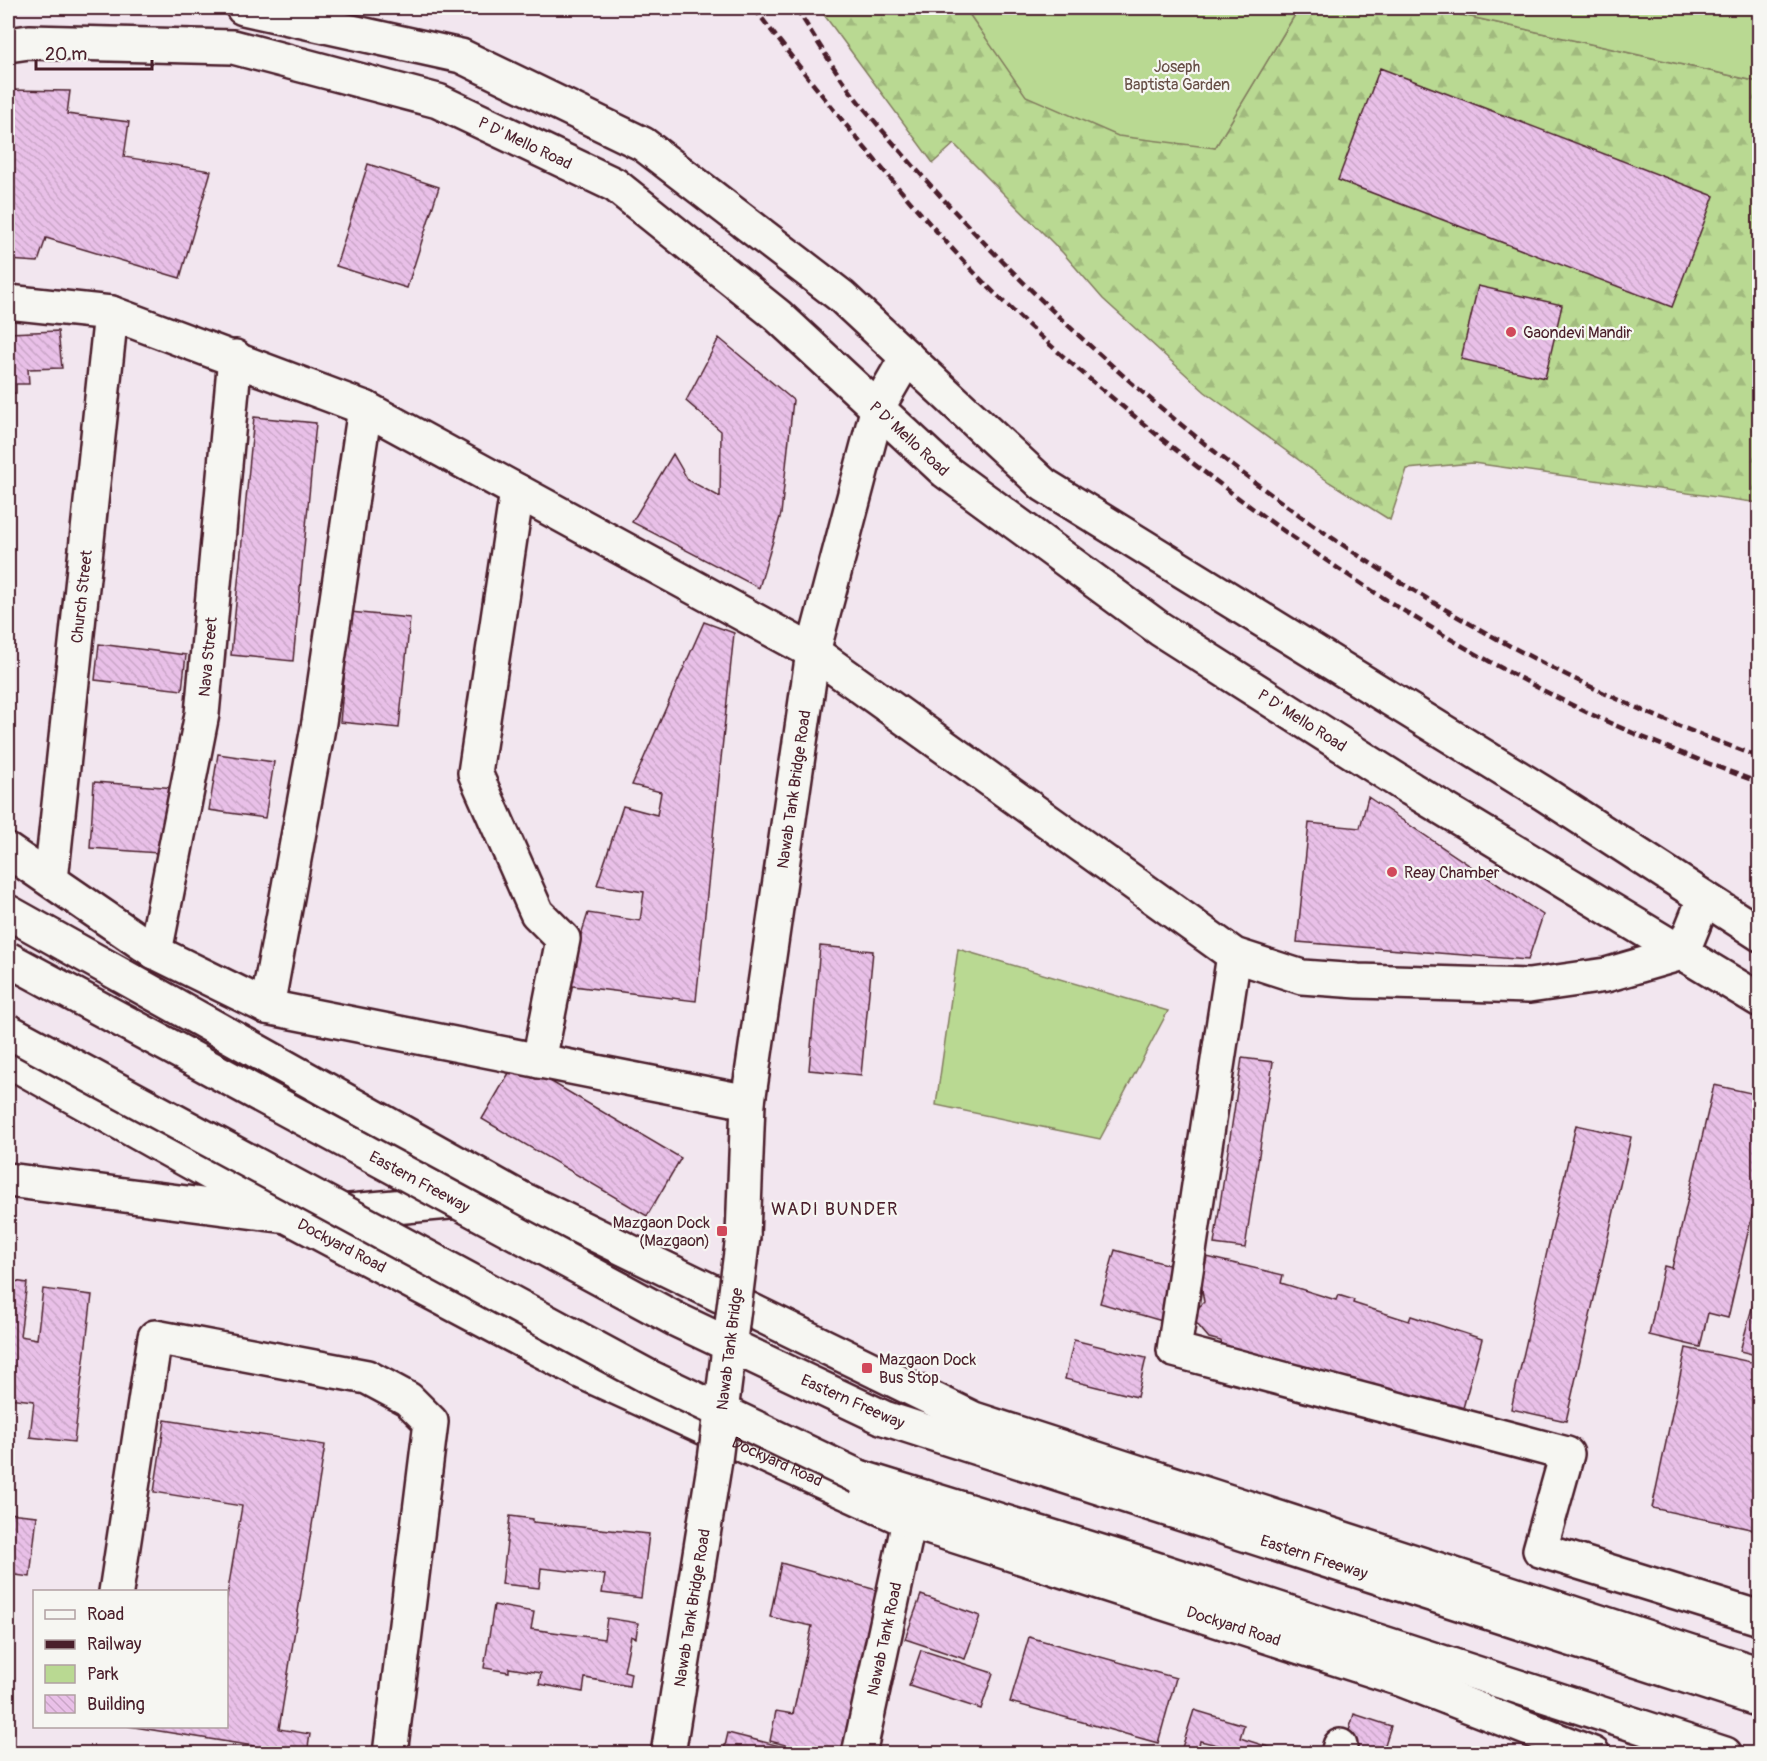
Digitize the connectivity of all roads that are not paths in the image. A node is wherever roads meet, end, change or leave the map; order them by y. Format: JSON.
{"nodes":[{"id":1,"x":243,"y":8,"type":"edge"},
{"id":2,"x":8,"y":45,"type":"edge"},
{"id":3,"x":8,"y":302,"type":"edge"},
{"id":4,"x":111,"y":313,"type":"junction"},
{"id":5,"x":235,"y":357,"type":"junction"},
{"id":6,"x":907,"y":357,"type":"junction"},
{"id":7,"x":878,"y":407,"type":"junction"},
{"id":8,"x":365,"y":408,"type":"junction"},
{"id":9,"x":517,"y":490,"type":"junction"},
{"id":10,"x":813,"y":652,"type":"junction"},
{"id":11,"x":8,"y":851,"type":"edge"},
{"id":12,"x":51,"y":880,"type":"junction"},
{"id":13,"x":1704,"y":898,"type":"junction"},
{"id":14,"x":8,"y":912,"type":"edge"},
{"id":15,"x":1760,"y":934,"type":"edge"},
{"id":16,"x":155,"y":952,"type":"junction"},
{"id":17,"x":1682,"y":953,"type":"junction"},
{"id":18,"x":1234,"y":955,"type":"junction"},
{"id":19,"x":8,"y":959,"type":"edge"},
{"id":20,"x":1760,"y":1000,"type":"edge"},
{"id":21,"x":267,"y":1007,"type":"junction"},
{"id":22,"x":8,"y":1031,"type":"edge"},
{"id":23,"x":8,"y":1060,"type":"edge"},
{"id":24,"x":539,"y":1061,"type":"junction"},
{"id":25,"x":748,"y":1102,"type":"junction"},
{"id":26,"x":8,"y":1180,"type":"edge"},
{"id":27,"x":516,"y":1196,"type":"junction"},
{"id":28,"x":287,"y":1216,"type":"junction"},
{"id":29,"x":743,"y":1236,"type":"joint"},
{"id":30,"x":728,"y":1297,"type":"junction"},
{"id":31,"x":712,"y":1445,"type":"junction"},
{"id":32,"x":909,"y":1521,"type":"junction"},
{"id":33,"x":116,"y":1590,"type":"edge"},
{"id":34,"x":1760,"y":1618,"type":"edge"},
{"id":35,"x":1760,"y":1674,"type":"edge"},
{"id":36,"x":1760,"y":1700,"type":"edge"},
{"id":37,"x":390,"y":1754,"type":"edge"},
{"id":38,"x":668,"y":1754,"type":"edge"},
{"id":39,"x":859,"y":1754,"type":"edge"},
{"id":40,"x":1593,"y":1754,"type":"edge"},
{"id":41,"x":1725,"y":1754,"type":"edge"}],
"edges":[{"from":1,"to":6,"type":"main road"},
{"from":2,"to":7,"type":"main road","name":"P D' Mello Road"},
{"from":3,"to":4,"type":"main road"},
{"from":4,"to":5,"type":"main road"},
{"from":4,"to":12,"type":"main road","name":"Church Street"},
{"from":5,"to":8,"type":"main road"},
{"from":5,"to":16,"type":"main road","name":"Nava Street"},
{"from":6,"to":7,"type":"main road","name":"Nawab Tank Bridge Road"},
{"from":6,"to":13,"type":"main road"},
{"from":7,"to":10,"type":"main road","name":"Nawab Tank Bridge Road"},
{"from":7,"to":17,"type":"main road","name":"P D' Mello Road"},
{"from":8,"to":9,"type":"main road"},
{"from":8,"to":21,"type":"main road"},
{"from":9,"to":10,"type":"main road"},
{"from":9,"to":24,"type":"main road"},
{"from":10,"to":18,"type":"main road"},
{"from":10,"to":25,"type":"main road","name":"Nawab Tank Bridge Road"},
{"from":11,"to":12,"type":"main road"},
{"from":12,"to":16,"type":"main road"},
{"from":13,"to":15,"type":"main road"},
{"from":13,"to":17,"type":"main road"},
{"from":14,"to":27,"type":"main road"},
{"from":16,"to":21,"type":"main road"},
{"from":17,"to":18,"type":"main road"},
{"from":17,"to":20,"type":"main road","name":"P D' Mello Road"},
{"from":18,"to":34,"type":"main road"},
{"from":19,"to":36,"type":"main road","name":"Eastern Freeway","bridge":true},
{"from":21,"to":24,"type":"main road"},
{"from":22,"to":41,"type":"main road","bridge":true},
{"from":23,"to":28,"type":"main road","name":"Dockyard Road"},
{"from":24,"to":25,"type":"main road"},
{"from":25,"to":29,"type":"main road","name":"Nawab Tank Bridge Road"},
{"from":26,"to":28,"type":"main road"},
{"from":27,"to":28,"type":"main road"},
{"from":27,"to":30,"type":"main road"},
{"from":28,"to":31,"type":"main road","name":"Dockyard Road"},
{"from":29,"to":31,"type":"main road","name":"Nawab Tank Bridge","bridge":true},
{"from":30,"to":31,"type":"main road"},
{"from":30,"to":35,"type":"main road"},
{"from":31,"to":32,"type":"main road","name":"Dockyard Road"},
{"from":31,"to":38,"type":"main road","name":"Nawab Tank Bridge Road"},
{"from":32,"to":39,"type":"main road","name":"Nawab Tank Road"},
{"from":32,"to":40,"type":"main road","name":"Dockyard Road"},
{"from":33,"to":37,"type":"main road"}]}
